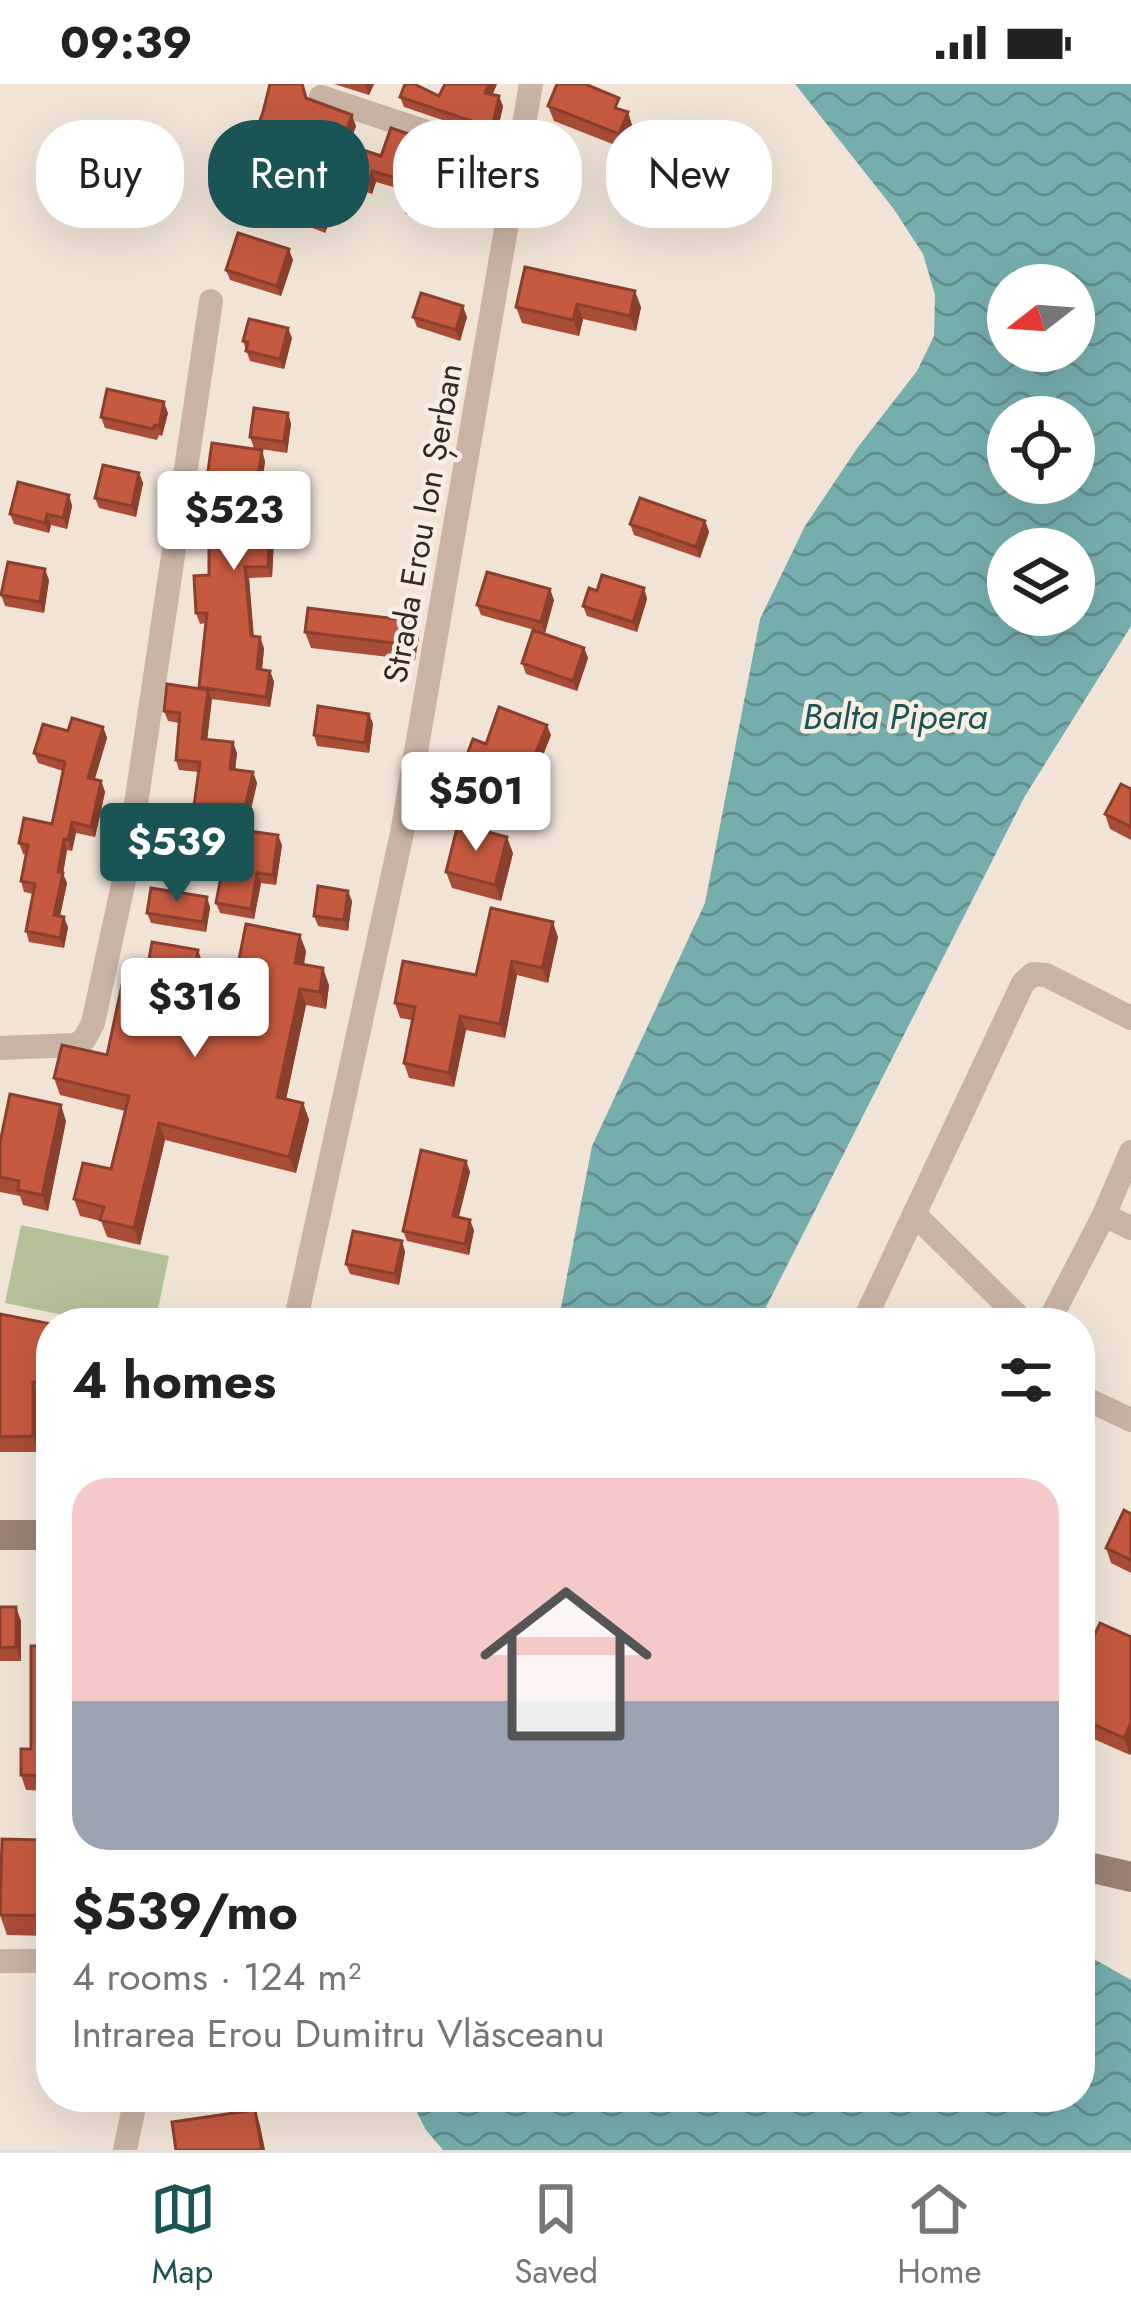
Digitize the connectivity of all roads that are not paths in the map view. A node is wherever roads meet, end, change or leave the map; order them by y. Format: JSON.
{"nodes":[{"id":1,"x":531,"y":84,"type":"edge"},
{"id":2,"x":321,"y":97,"type":"dead end"},
{"id":3,"x":525,"y":120,"type":"edge"},
{"id":4,"x":393,"y":121,"type":"edge"},
{"id":5,"x":507,"y":228,"type":"edge"},
{"id":6,"x":211,"y":301,"type":"dead end"},
{"id":7,"x":1131,"y":1018,"type":"edge"},
{"id":8,"x":1,"y":1054,"type":"edge"},
{"id":9,"x":1131,"y":1153,"type":"edge"},
{"id":10,"x":914,"y":1214,"type":"junction"},
{"id":11,"x":1104,"y":1215,"type":"junction"},
{"id":12,"x":1131,"y":1228,"type":"edge"},
{"id":13,"x":298,"y":1308,"type":"edge"},
{"id":14,"x":870,"y":1308,"type":"edge"},
{"id":15,"x":1010,"y":1308,"type":"edge"},
{"id":16,"x":1056,"y":1308,"type":"edge"},
{"id":17,"x":1095,"y":1403,"type":"edge"},
{"id":18,"x":1131,"y":1420,"type":"edge"},
{"id":19,"x":0,"y":1535,"type":"edge"},
{"id":20,"x":36,"y":1535,"type":"edge"},
{"id":21,"x":1095,"y":1869,"type":"edge"},
{"id":22,"x":1131,"y":1877,"type":"edge"},
{"id":23,"x":36,"y":1960,"type":"edge"},
{"id":24,"x":0,"y":1961,"type":"edge"},
{"id":25,"x":133,"y":2112,"type":"edge"},
{"id":26,"x":125,"y":2150,"type":"edge"}],
"edges":[{"from":1,"to":3,"type":"street","name":"Strada Erou Ion Șerban"},
{"from":2,"to":4,"type":"street"},
{"from":5,"to":13,"type":"street","name":"Strada Erou Ion Șerban"},
{"from":6,"to":8,"type":"street"},
{"from":7,"to":10,"type":"street"},
{"from":9,"to":11,"type":"street"},
{"from":10,"to":14,"type":"street"},
{"from":10,"to":15,"type":"street"},
{"from":11,"to":12,"type":"street"},
{"from":11,"to":16,"type":"street"},
{"from":17,"to":18,"type":"street"},
{"from":19,"to":20,"type":"main road"},
{"from":21,"to":22,"type":"main road"},
{"from":23,"to":24,"type":"street"},
{"from":25,"to":26,"type":"street"}]}
